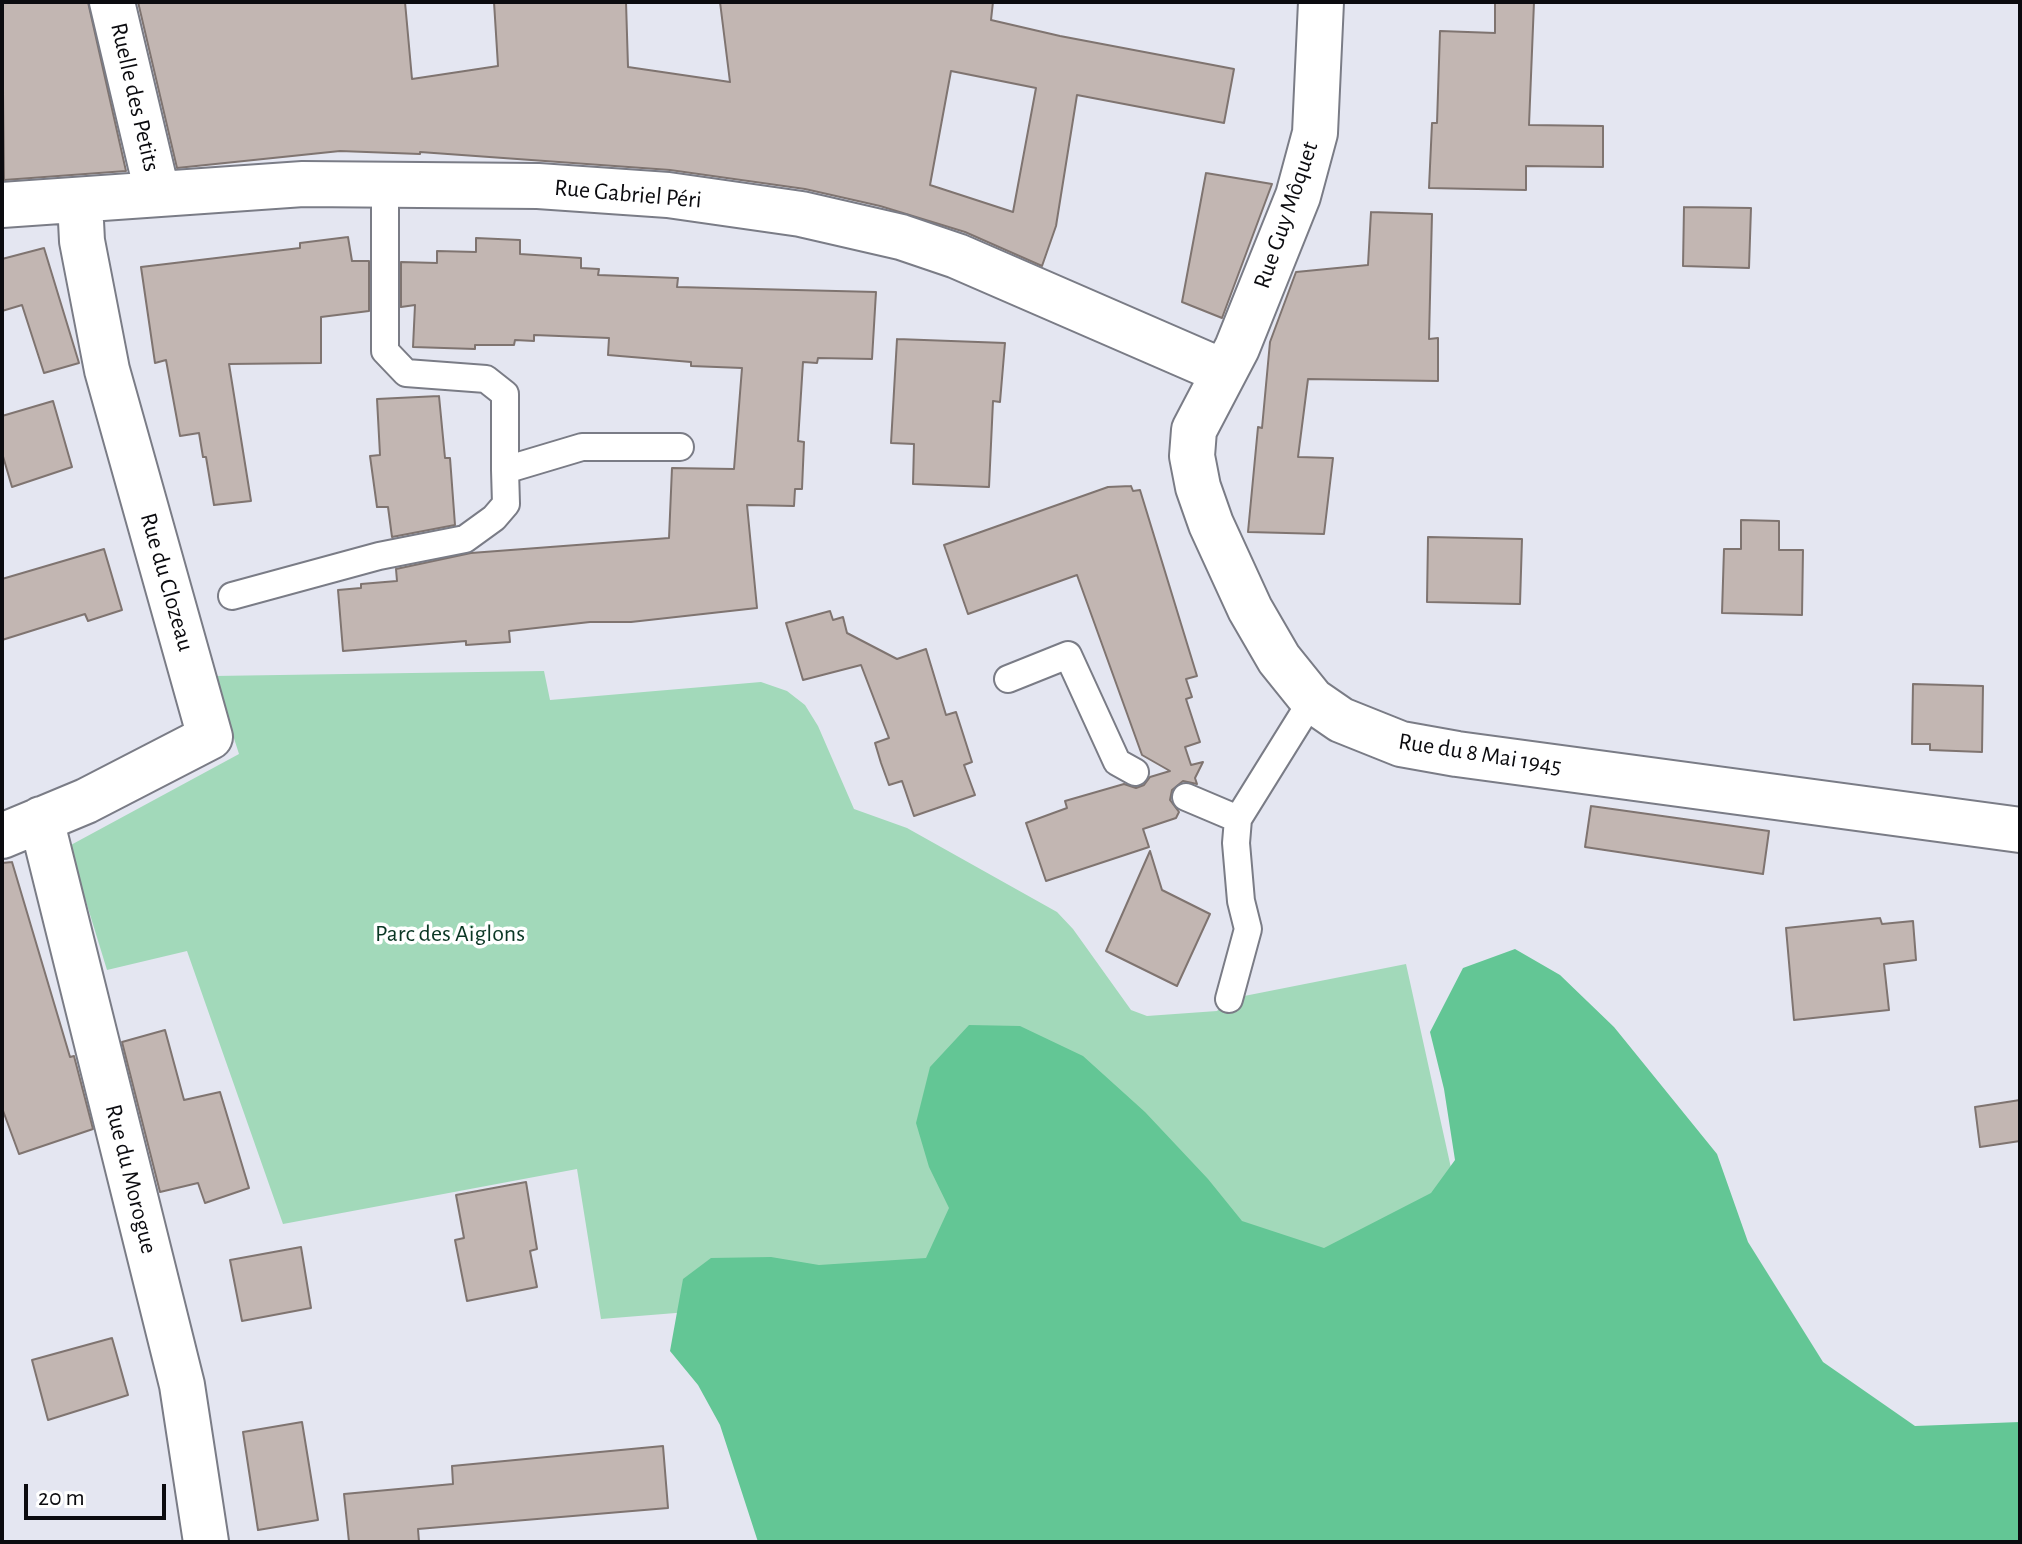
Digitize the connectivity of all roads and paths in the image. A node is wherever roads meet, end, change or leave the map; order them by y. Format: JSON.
{"nodes":[{"id":1,"x":112,"y":2,"type":"edge"},
{"id":2,"x":1321,"y":2,"type":"edge"},
{"id":3,"x":385,"y":184,"type":"junction"},
{"id":4,"x":157,"y":192,"type":"junction"},
{"id":5,"x":80,"y":201,"type":"junction"},
{"id":6,"x":2,"y":205,"type":"edge"},
{"id":7,"x":1224,"y":372,"type":"junction"},
{"id":8,"x":680,"y":447,"type":"dead end"},
{"id":9,"x":505,"y":470,"type":"junction"},
{"id":10,"x":232,"y":596,"type":"dead end"},
{"id":11,"x":1008,"y":679,"type":"dead end"},
{"id":12,"x":1312,"y":700,"type":"junction"},
{"id":13,"x":1135,"y":772,"type":"dead end"},
{"id":14,"x":1186,"y":797,"type":"dead end"},
{"id":15,"x":41,"y":819,"type":"junction"},
{"id":16,"x":1238,"y":819,"type":"junction"},
{"id":17,"x":2020,"y":830,"type":"edge"},
{"id":18,"x":2,"y":836,"type":"edge"},
{"id":19,"x":1229,"y":999,"type":"dead end"},
{"id":20,"x":206,"y":1542,"type":"edge"}],
"edges":[{"from":1,"to":4,"type":"street","name":"Ruelle des Petits"},
{"from":2,"to":7,"type":"street","name":"Rue Guy Môquet"},
{"from":3,"to":4,"type":"street","name":"Rue Gabriel Péri"},
{"from":3,"to":7,"type":"street","name":"Rue Gabriel Péri"},
{"from":3,"to":9,"type":"lane"},
{"from":4,"to":5,"type":"street","name":"Rue Gabriel Péri"},
{"from":5,"to":6,"type":"street","name":"Rue Gabriel Péri"},
{"from":5,"to":15,"type":"street","name":"Rue du Clozeau"},
{"from":7,"to":12,"type":"street","name":"Rue du 8 Mai 1945"},
{"from":8,"to":9,"type":"lane"},
{"from":9,"to":10,"type":"lane"},
{"from":11,"to":13,"type":"lane"},
{"from":12,"to":16,"type":"lane"},
{"from":12,"to":17,"type":"street","name":"Rue du 8 Mai 1945"},
{"from":14,"to":16,"type":"lane"},
{"from":15,"to":18,"type":"street","name":"Rue du Clozeau"},
{"from":15,"to":20,"type":"street","name":"Rue du Morogue"},
{"from":16,"to":19,"type":"lane"}]}
